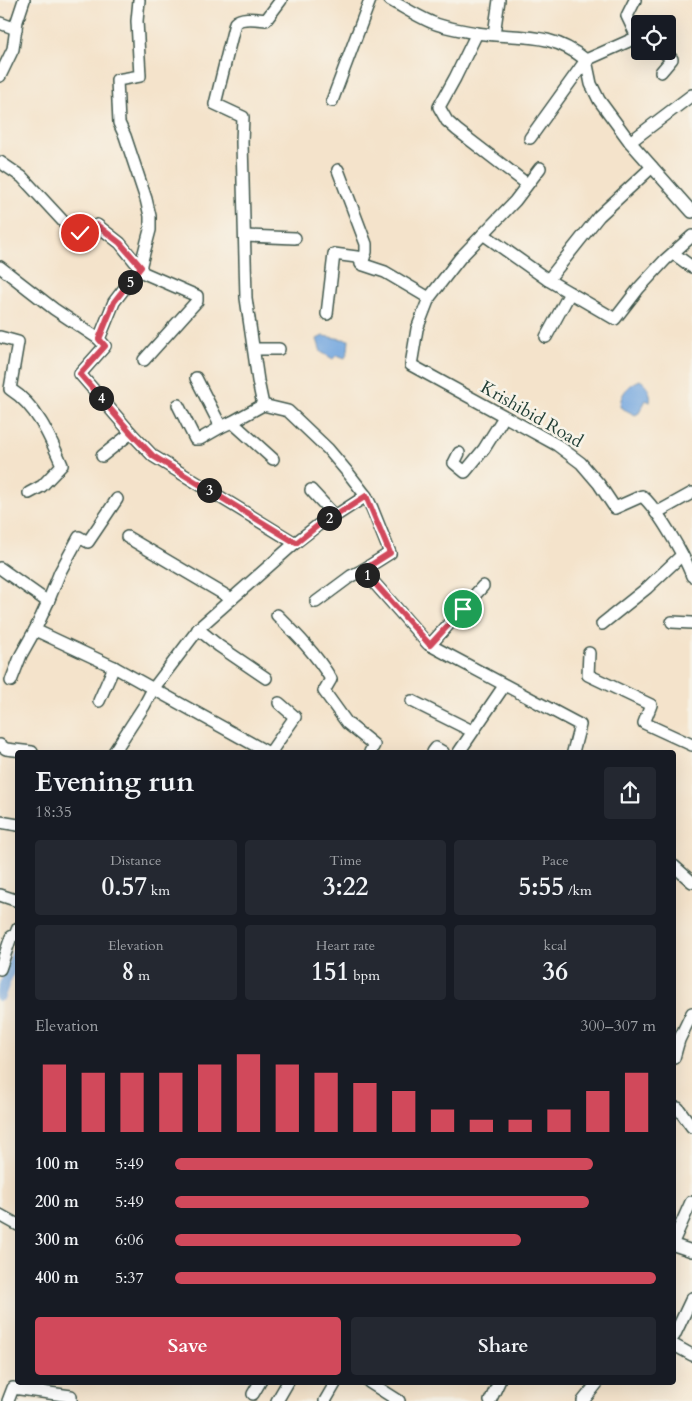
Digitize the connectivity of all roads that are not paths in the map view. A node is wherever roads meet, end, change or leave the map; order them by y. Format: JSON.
{"nodes":[{"id":1,"x":24,"y":0,"type":"edge"},
{"id":2,"x":138,"y":0,"type":"edge"},
{"id":3,"x":280,"y":0,"type":"edge"},
{"id":4,"x":370,"y":0,"type":"edge"},
{"id":5,"x":390,"y":0,"type":"edge"},
{"id":6,"x":499,"y":0,"type":"edge"},
{"id":7,"x":635,"y":0,"type":"edge"},
{"id":8,"x":0,"y":23,"type":"edge"},
{"id":9,"x":631,"y":24,"type":"edge"},
{"id":10,"x":16,"y":29,"type":"junction"},
{"id":11,"x":477,"y":33,"type":"junction"},
{"id":12,"x":494,"y":34,"type":"junction"},
{"id":13,"x":631,"y":40,"type":"edge"},
{"id":14,"x":586,"y":60,"type":"junction"},
{"id":15,"x":671,"y":60,"type":"edge"},
{"id":16,"x":661,"y":72,"type":"dead end"},
{"id":17,"x":0,"y":76,"type":"edge"},
{"id":18,"x":692,"y":95,"type":"edge"},
{"id":19,"x":332,"y":101,"type":"dead end"},
{"id":20,"x":530,"y":138,"type":"dead end"},
{"id":21,"x":630,"y":142,"type":"junction"},
{"id":22,"x":0,"y":162,"type":"edge"},
{"id":23,"x":652,"y":167,"type":"junction"},
{"id":24,"x":540,"y":168,"type":"dead end"},
{"id":25,"x":338,"y":170,"type":"dead end"},
{"id":26,"x":527,"y":184,"type":"junction"},
{"id":27,"x":689,"y":204,"type":"edge"},
{"id":28,"x":483,"y":234,"type":"junction"},
{"id":29,"x":244,"y":236,"type":"junction"},
{"id":30,"x":692,"y":236,"type":"edge"},
{"id":31,"x":295,"y":238,"type":"dead end"},
{"id":32,"x":674,"y":254,"type":"junction"},
{"id":33,"x":364,"y":258,"type":"junction"},
{"id":34,"x":0,"y":267,"type":"edge"},
{"id":35,"x":141,"y":267,"type":"junction"},
{"id":36,"x":692,"y":267,"type":"edge"},
{"id":37,"x":548,"y":280,"type":"junction"},
{"id":38,"x":570,"y":293,"type":"junction"},
{"id":39,"x":429,"y":298,"type":"junction"},
{"id":40,"x":327,"y":314,"type":"dead end"},
{"id":41,"x":0,"y":337,"type":"edge"},
{"id":42,"x":546,"y":337,"type":"dead end"},
{"id":43,"x":99,"y":339,"type":"junction"},
{"id":44,"x":254,"y":349,"type":"junction"},
{"id":45,"x":279,"y":349,"type":"dead end"},
{"id":46,"x":144,"y":360,"type":"dead end"},
{"id":47,"x":196,"y":378,"type":"dead end"},
{"id":48,"x":178,"y":405,"type":"dead end"},
{"id":49,"x":263,"y":405,"type":"junction"},
{"id":50,"x":504,"y":417,"type":"junction"},
{"id":51,"x":226,"y":424,"type":"junction"},
{"id":52,"x":131,"y":433,"type":"junction"},
{"id":53,"x":459,"y":453,"type":"dead end"},
{"id":54,"x":102,"y":456,"type":"dead end"},
{"id":55,"x":273,"y":459,"type":"dead end"},
{"id":56,"x":311,"y":490,"type":"dead end"},
{"id":57,"x":29,"y":493,"type":"dead end"},
{"id":58,"x":692,"y":493,"type":"edge"},
{"id":59,"x":366,"y":496,"type":"junction"},
{"id":60,"x":117,"y":499,"type":"dead end"},
{"id":61,"x":656,"y":513,"type":"junction"},
{"id":62,"x":335,"y":516,"type":"junction"},
{"id":63,"x":127,"y":537,"type":"dead end"},
{"id":64,"x":296,"y":543,"type":"junction"},
{"id":65,"x":682,"y":555,"type":"junction"},
{"id":66,"x":363,"y":570,"type":"junction"},
{"id":67,"x":2,"y":573,"type":"edge"},
{"id":68,"x":692,"y":576,"type":"edge"},
{"id":69,"x":483,"y":586,"type":"dead end"},
{"id":70,"x":232,"y":598,"type":"junction"},
{"id":71,"x":48,"y":602,"type":"junction"},
{"id":72,"x":316,"y":602,"type":"dead end"},
{"id":73,"x":277,"y":615,"type":"dead end"},
{"id":74,"x":672,"y":622,"type":"dead end"},
{"id":75,"x":602,"y":624,"type":"dead end"},
{"id":76,"x":692,"y":624,"type":"edge"},
{"id":77,"x":198,"y":629,"type":"junction"},
{"id":78,"x":35,"y":630,"type":"junction"},
{"id":79,"x":430,"y":645,"type":"junction"},
{"id":80,"x":589,"y":653,"type":"dead end"},
{"id":81,"x":114,"y":667,"type":"junction"},
{"id":82,"x":266,"y":678,"type":"dead end"},
{"id":83,"x":11,"y":681,"type":"dead end"},
{"id":84,"x":504,"y":686,"type":"junction"},
{"id":85,"x":153,"y":689,"type":"junction"},
{"id":86,"x":99,"y":701,"type":"dead end"},
{"id":87,"x":412,"y":701,"type":"dead end"},
{"id":88,"x":279,"y":703,"type":"dead end"},
{"id":89,"x":472,"y":731,"type":"junction"},
{"id":90,"x":0,"y":744,"type":"edge"},
{"id":91,"x":692,"y":745,"type":"edge"},
{"id":92,"x":15,"y":750,"type":"edge"},
{"id":93,"x":115,"y":750,"type":"edge"},
{"id":94,"x":262,"y":750,"type":"edge"},
{"id":95,"x":272,"y":750,"type":"edge"},
{"id":96,"x":371,"y":750,"type":"edge"},
{"id":97,"x":460,"y":750,"type":"edge"},
{"id":98,"x":574,"y":750,"type":"edge"},
{"id":99,"x":0,"y":822,"type":"edge"},
{"id":100,"x":15,"y":824,"type":"edge"},
{"id":101,"x":676,"y":868,"type":"edge"},
{"id":102,"x":692,"y":882,"type":"edge"},
{"id":103,"x":0,"y":895,"type":"edge"},
{"id":104,"x":15,"y":899,"type":"edge"},
{"id":105,"x":15,"y":936,"type":"edge"},
{"id":106,"x":0,"y":969,"type":"edge"},
{"id":107,"x":692,"y":1013,"type":"edge"},
{"id":108,"x":676,"y":1051,"type":"edge"},
{"id":109,"x":676,"y":1108,"type":"edge"},
{"id":110,"x":692,"y":1127,"type":"edge"},
{"id":111,"x":690,"y":1202,"type":"dead end"},
{"id":112,"x":0,"y":1215,"type":"edge"},
{"id":113,"x":15,"y":1223,"type":"edge"},
{"id":114,"x":676,"y":1235,"type":"edge"},
{"id":115,"x":676,"y":1246,"type":"edge"},
{"id":116,"x":692,"y":1251,"type":"edge"},
{"id":117,"x":692,"y":1298,"type":"edge"},
{"id":118,"x":676,"y":1332,"type":"edge"},
{"id":119,"x":676,"y":1346,"type":"edge"},
{"id":120,"x":692,"y":1355,"type":"edge"},
{"id":121,"x":258,"y":1385,"type":"edge"},
{"id":122,"x":286,"y":1385,"type":"edge"},
{"id":123,"x":334,"y":1385,"type":"edge"},
{"id":124,"x":374,"y":1385,"type":"edge"},
{"id":125,"x":498,"y":1385,"type":"edge"},
{"id":126,"x":596,"y":1385,"type":"edge"},
{"id":127,"x":21,"y":1386,"type":"edge"},
{"id":128,"x":253,"y":1394,"type":"dead end"},
{"id":129,"x":8,"y":1401,"type":"edge"},
{"id":130,"x":71,"y":1401,"type":"edge"},
{"id":131,"x":277,"y":1401,"type":"edge"},
{"id":132,"x":325,"y":1401,"type":"edge"},
{"id":133,"x":399,"y":1401,"type":"edge"},
{"id":134,"x":490,"y":1401,"type":"edge"},
{"id":135,"x":583,"y":1401,"type":"edge"}],
"edges":[{"from":1,"to":10,"type":"street"},
{"from":2,"to":35,"type":"street"},
{"from":3,"to":29,"type":"street"},
{"from":4,"to":19,"type":"street"},
{"from":5,"to":11,"type":"street"},
{"from":6,"to":12,"type":"street"},
{"from":7,"to":9,"type":"street"},
{"from":8,"to":10,"type":"street"},
{"from":10,"to":17,"type":"street"},
{"from":11,"to":12,"type":"street"},
{"from":11,"to":26,"type":"street"},
{"from":12,"to":14,"type":"street"},
{"from":13,"to":14,"type":"street"},
{"from":14,"to":20,"type":"street"},
{"from":14,"to":21,"type":"street"},
{"from":15,"to":16,"type":"street"},
{"from":18,"to":21,"type":"street"},
{"from":21,"to":23,"type":"street"},
{"from":22,"to":35,"type":"street"},
{"from":23,"to":27,"type":"street"},
{"from":23,"to":37,"type":"street"},
{"from":24,"to":26,"type":"street"},
{"from":25,"to":33,"type":"street"},
{"from":26,"to":28,"type":"street"},
{"from":28,"to":37,"type":"street"},
{"from":28,"to":39,"type":"street"},
{"from":29,"to":31,"type":"street"},
{"from":29,"to":44,"type":"street"},
{"from":30,"to":32,"type":"street"},
{"from":32,"to":36,"type":"street"},
{"from":32,"to":38,"type":"street"},
{"from":33,"to":39,"type":"street"},
{"from":33,"to":40,"type":"street"},
{"from":34,"to":43,"type":"street"},
{"from":35,"to":43,"type":"street"},
{"from":35,"to":46,"type":"street"},
{"from":37,"to":38,"type":"street"},
{"from":38,"to":42,"type":"street"},
{"from":39,"to":50,"type":"street","name":"Krishibid Road"},
{"from":41,"to":57,"type":"street"},
{"from":43,"to":52,"type":"street"},
{"from":44,"to":45,"type":"street"},
{"from":44,"to":49,"type":"street"},
{"from":47,"to":51,"type":"street"},
{"from":48,"to":51,"type":"street"},
{"from":49,"to":51,"type":"street"},
{"from":49,"to":59,"type":"street"},
{"from":50,"to":53,"type":"street"},
{"from":50,"to":61,"type":"street","name":"Krishibid Road"},
{"from":51,"to":55,"type":"street"},
{"from":52,"to":54,"type":"street"},
{"from":52,"to":64,"type":"street"},
{"from":56,"to":62,"type":"street"},
{"from":58,"to":61,"type":"street"},
{"from":59,"to":62,"type":"street"},
{"from":59,"to":66,"type":"street"},
{"from":60,"to":71,"type":"street"},
{"from":61,"to":65,"type":"street","name":"Krishibid Road"},
{"from":62,"to":64,"type":"street"},
{"from":63,"to":70,"type":"street"},
{"from":64,"to":70,"type":"street"},
{"from":65,"to":68,"type":"street","name":"Krishibid Road"},
{"from":65,"to":75,"type":"street"},
{"from":66,"to":72,"type":"street"},
{"from":66,"to":79,"type":"street"},
{"from":67,"to":71,"type":"street"},
{"from":69,"to":79,"type":"street"},
{"from":70,"to":77,"type":"street"},
{"from":71,"to":78,"type":"street"},
{"from":73,"to":96,"type":"street"},
{"from":74,"to":76,"type":"street"},
{"from":77,"to":82,"type":"street"},
{"from":77,"to":85,"type":"street"},
{"from":78,"to":81,"type":"street"},
{"from":78,"to":83,"type":"street"},
{"from":79,"to":84,"type":"street"},
{"from":80,"to":91,"type":"street"},
{"from":81,"to":85,"type":"street"},
{"from":81,"to":86,"type":"street"},
{"from":84,"to":89,"type":"street"},
{"from":84,"to":98,"type":"street"},
{"from":85,"to":93,"type":"street"},
{"from":85,"to":94,"type":"street"},
{"from":87,"to":89,"type":"street"},
{"from":88,"to":95,"type":"street"},
{"from":89,"to":97,"type":"street"},
{"from":90,"to":92,"type":"street"},
{"from":99,"to":100,"type":"street"},
{"from":101,"to":102,"type":"street"},
{"from":103,"to":104,"type":"street"},
{"from":105,"to":106,"type":"street"},
{"from":107,"to":108,"type":"street"},
{"from":109,"to":110,"type":"street"},
{"from":111,"to":114,"type":"street"},
{"from":112,"to":113,"type":"street"},
{"from":115,"to":116,"type":"street"},
{"from":117,"to":118,"type":"street"},
{"from":119,"to":120,"type":"street"},
{"from":121,"to":128,"type":"street"},
{"from":122,"to":131,"type":"street"},
{"from":123,"to":132,"type":"street"},
{"from":124,"to":133,"type":"street"},
{"from":125,"to":134,"type":"street"},
{"from":126,"to":135,"type":"street"},
{"from":127,"to":129,"type":"street"},
{"from":127,"to":130,"type":"street"}]}
